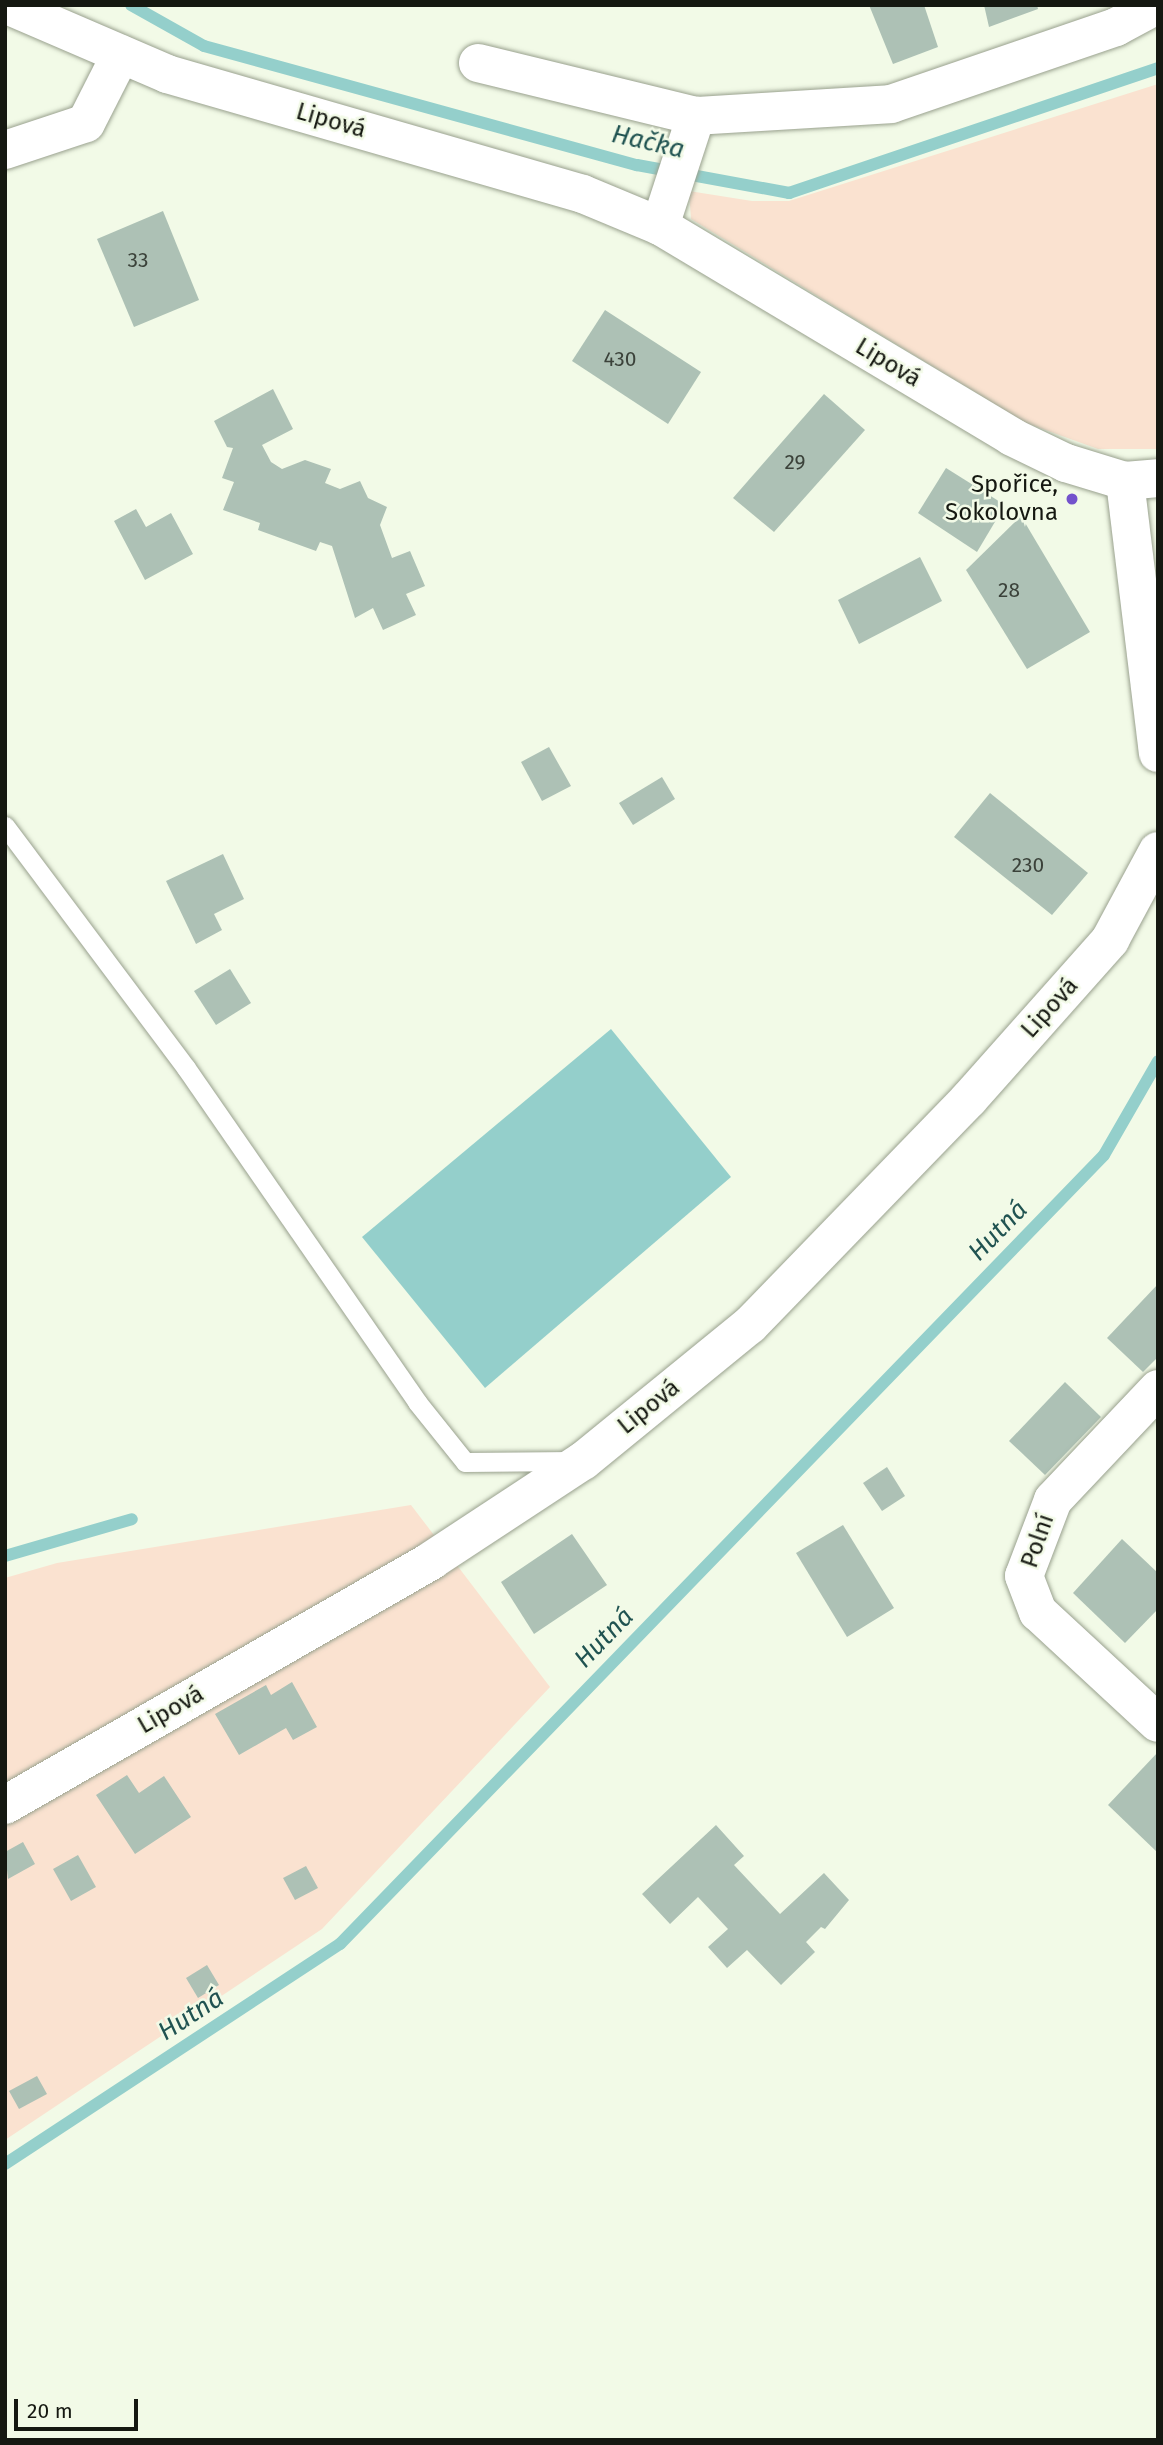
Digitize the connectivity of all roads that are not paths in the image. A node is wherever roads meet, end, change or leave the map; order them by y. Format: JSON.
{"nodes":[{"id":1,"x":7,"y":5,"type":"edge"},
{"id":2,"x":1157,"y":5,"type":"edge"},
{"id":3,"x":121,"y":54,"type":"junction"},
{"id":4,"x":478,"y":63,"type":"dead end"},
{"id":5,"x":696,"y":116,"type":"junction"},
{"id":6,"x":5,"y":150,"type":"edge"},
{"id":7,"x":660,"y":226,"type":"junction"},
{"id":8,"x":1141,"y":479,"type":"edge"},
{"id":9,"x":1158,"y":753,"type":"edge"},
{"id":10,"x":5,"y":826,"type":"edge"},
{"id":11,"x":1158,"y":851,"type":"edge"},
{"id":12,"x":1158,"y":1389,"type":"edge"},
{"id":13,"x":583,"y":1461,"type":"junction"},
{"id":14,"x":1158,"y":1723,"type":"edge"},
{"id":15,"x":5,"y":1805,"type":"edge"}],
"edges":[{"from":1,"to":3,"type":"street","name":"Lipová"},
{"from":2,"to":5,"type":"street"},
{"from":3,"to":6,"type":"street"},
{"from":3,"to":7,"type":"street","name":"Lipová"},
{"from":4,"to":5,"type":"street"},
{"from":5,"to":7,"type":"street"},
{"from":7,"to":8,"type":"street","name":"Lipová"},
{"from":8,"to":9,"type":"street","name":"Lipová"},
{"from":10,"to":13,"type":"lane"},
{"from":11,"to":13,"type":"street","name":"Lipová"},
{"from":12,"to":14,"type":"street","name":"Polní"},
{"from":13,"to":15,"type":"street","name":"Lipová"}]}
